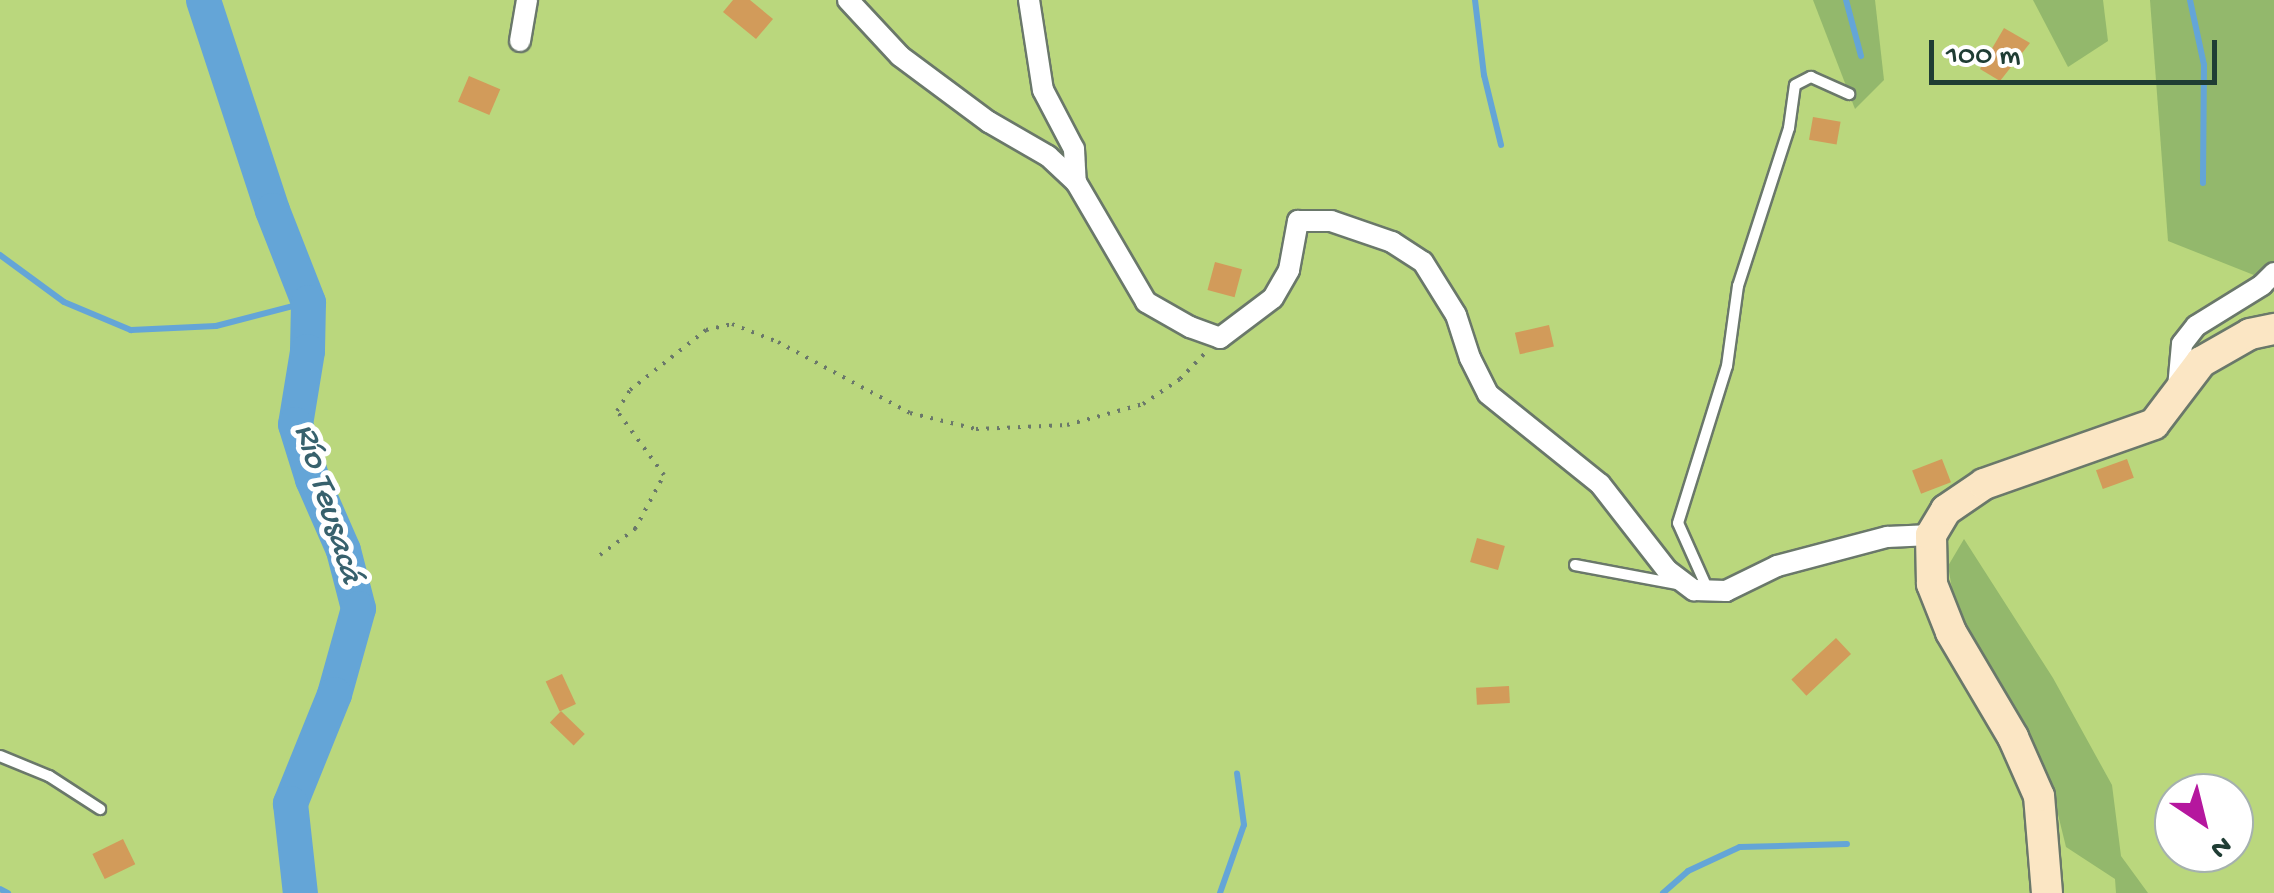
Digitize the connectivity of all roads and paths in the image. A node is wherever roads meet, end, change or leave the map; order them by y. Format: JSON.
{"nodes":[{"id":1,"x":528,"y":0,"type":"edge"},
{"id":2,"x":848,"y":0,"type":"edge"},
{"id":3,"x":1029,"y":0,"type":"edge"},
{"id":4,"x":520,"y":41,"type":"dead end"},
{"id":5,"x":1849,"y":94,"type":"dead end"},
{"id":6,"x":1076,"y":182,"type":"junction"},
{"id":7,"x":2274,"y":272,"type":"edge"},
{"id":8,"x":2274,"y":329,"type":"edge"},
{"id":9,"x":1220,"y":338,"type":"junction"},
{"id":10,"x":2178,"y":395,"type":"junction"},
{"id":11,"x":1932,"y":535,"type":"junction"},
{"id":12,"x":600,"y":555,"type":"dead end"},
{"id":13,"x":1575,"y":565,"type":"dead end"},
{"id":14,"x":1682,"y":585,"type":"junction"},
{"id":15,"x":1708,"y":591,"type":"junction"},
{"id":16,"x":0,"y":756,"type":"edge"},
{"id":17,"x":100,"y":809,"type":"dead end"},
{"id":18,"x":2047,"y":893,"type":"edge"}],
"edges":[{"from":1,"to":4,"type":"street"},
{"from":2,"to":6,"type":"street"},
{"from":3,"to":6,"type":"street"},
{"from":5,"to":15,"type":"lane"},
{"from":6,"to":9,"type":"street"},
{"from":7,"to":10,"type":"street"},
{"from":8,"to":10,"type":"street"},
{"from":9,"to":12,"type":"path"},
{"from":9,"to":14,"type":"street"},
{"from":10,"to":11,"type":"street"},
{"from":11,"to":15,"type":"street"},
{"from":11,"to":18,"type":"street"},
{"from":13,"to":14,"type":"lane"},
{"from":14,"to":15,"type":"street"},
{"from":16,"to":17,"type":"lane"}]}
